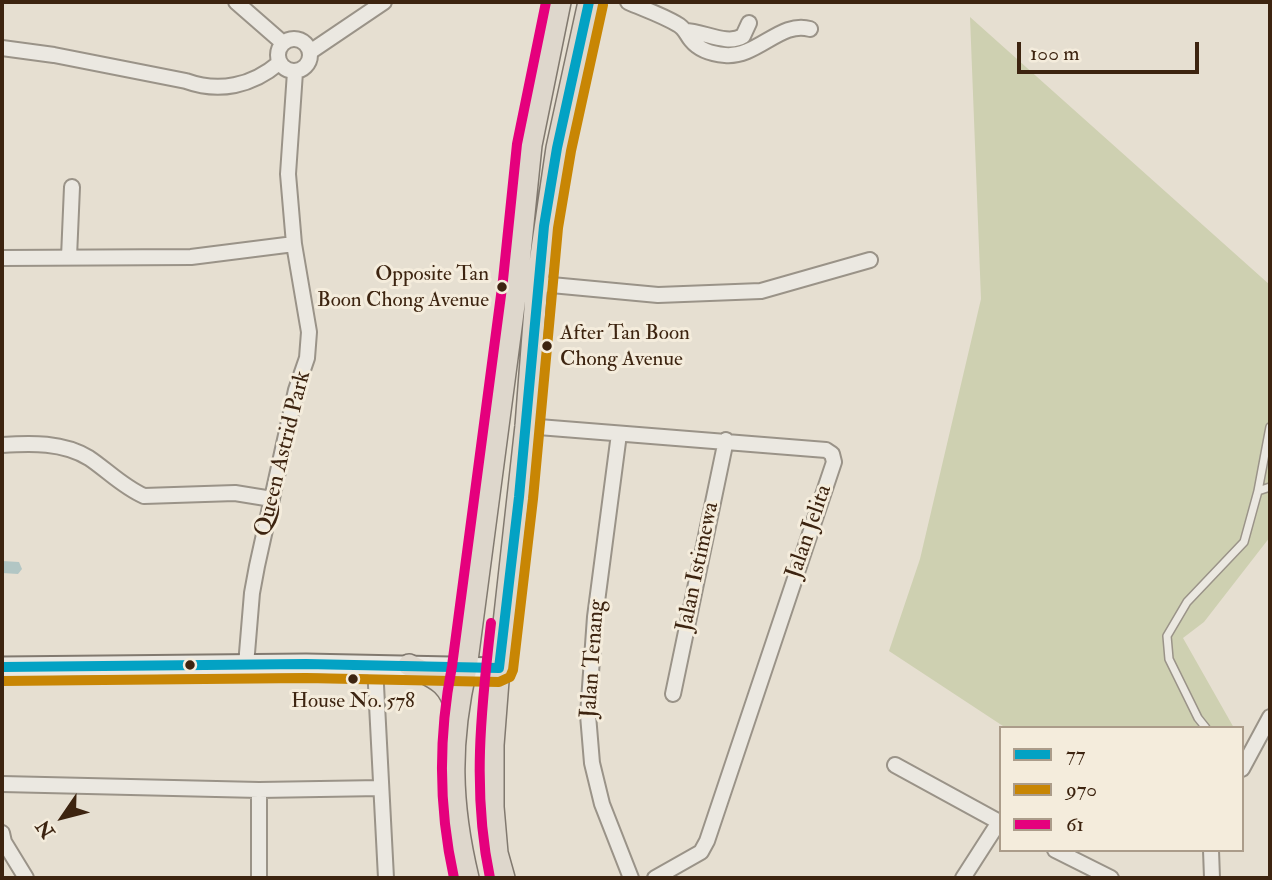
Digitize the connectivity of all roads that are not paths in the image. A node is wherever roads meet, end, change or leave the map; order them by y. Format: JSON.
{"nodes":[{"id":1,"x":236,"y":2,"type":"edge"},
{"id":2,"x":384,"y":2,"type":"edge"},
{"id":3,"x":560,"y":2,"type":"edge"},
{"id":4,"x":589,"y":2,"type":"edge"},
{"id":5,"x":628,"y":2,"type":"edge"},
{"id":6,"x":749,"y":23,"type":"dead end"},
{"id":7,"x":810,"y":29,"type":"dead end"},
{"id":8,"x":685,"y":31,"type":"junction"},
{"id":9,"x":283,"y":43,"type":"junction"},
{"id":10,"x":2,"y":48,"type":"edge"},
{"id":11,"x":310,"y":52,"type":"junction"},
{"id":12,"x":279,"y":63,"type":"junction"},
{"id":13,"x":295,"y":72,"type":"junction"},
{"id":14,"x":72,"y":187,"type":"dead end"},
{"id":15,"x":294,"y":244,"type":"junction"},
{"id":16,"x":69,"y":257,"type":"junction"},
{"id":17,"x":2,"y":258,"type":"edge"},
{"id":18,"x":870,"y":260,"type":"dead end"},
{"id":19,"x":527,"y":282,"type":"junction"},
{"id":20,"x":526,"y":426,"type":"junction"},
{"id":21,"x":1270,"y":427,"type":"edge"},
{"id":22,"x":619,"y":435,"type":"junction"},
{"id":23,"x":726,"y":440,"type":"junction"},
{"id":24,"x":2,"y":445,"type":"edge"},
{"id":25,"x":1270,"y":487,"type":"edge"},
{"id":26,"x":1258,"y":491,"type":"junction"},
{"id":27,"x":272,"y":499,"type":"junction"},
{"id":28,"x":246,"y":664,"type":"junction"},
{"id":29,"x":409,"y":665,"type":"junction"},
{"id":30,"x":375,"y":666,"type":"junction"},
{"id":31,"x":2,"y":667,"type":"edge"},
{"id":32,"x":466,"y":668,"type":"junction"},
{"id":33,"x":499,"y":668,"type":"junction"},
{"id":34,"x":673,"y":694,"type":"dead end"},
{"id":35,"x":456,"y":710,"type":"junction"},
{"id":36,"x":1270,"y":717,"type":"edge"},
{"id":37,"x":1204,"y":726,"type":"edge"},
{"id":38,"x":895,"y":765,"type":"dead end"},
{"id":39,"x":1244,"y":765,"type":"edge"},
{"id":40,"x":2,"y":784,"type":"edge"},
{"id":41,"x":381,"y":788,"type":"junction"},
{"id":42,"x":259,"y":789,"type":"junction"},
{"id":43,"x":999,"y":822,"type":"edge"},
{"id":44,"x":999,"y":824,"type":"edge"},
{"id":45,"x":2,"y":833,"type":"edge"},
{"id":46,"x":1059,"y":852,"type":"edge"},
{"id":47,"x":1211,"y":852,"type":"edge"},
{"id":48,"x":26,"y":878,"type":"edge"},
{"id":49,"x":259,"y":878,"type":"edge"},
{"id":50,"x":387,"y":878,"type":"edge"},
{"id":51,"x":468,"y":878,"type":"edge"},
{"id":52,"x":504,"y":878,"type":"edge"},
{"id":53,"x":631,"y":878,"type":"edge"},
{"id":54,"x":655,"y":878,"type":"edge"},
{"id":55,"x":962,"y":878,"type":"edge"},
{"id":56,"x":1111,"y":878,"type":"edge"},
{"id":57,"x":1212,"y":878,"type":"edge"}],
"edges":[{"from":1,"to":9,"type":"street"},
{"from":2,"to":11,"type":"street"},
{"from":3,"to":19,"type":"main road"},
{"from":4,"to":19,"type":"main road"},
{"from":5,"to":8,"type":"street"},
{"from":6,"to":8,"type":"street"},
{"from":7,"to":8,"type":"street"},
{"from":9,"to":11,"type":"street"},
{"from":9,"to":12,"type":"street"},
{"from":10,"to":12,"type":"street"},
{"from":11,"to":13,"type":"street"},
{"from":12,"to":13,"type":"street"},
{"from":13,"to":15,"type":"street","name":"Queen Astrid Park"},
{"from":14,"to":16,"type":"street"},
{"from":15,"to":16,"type":"street"},
{"from":15,"to":27,"type":"street","name":"Queen Astrid Park"},
{"from":16,"to":17,"type":"street"},
{"from":18,"to":19,"type":"street"},
{"from":19,"to":20,"type":"main road"},
{"from":19,"to":32,"type":"main road"},
{"from":20,"to":22,"type":"street","name":"Jalan Jelita"},
{"from":20,"to":33,"type":"main road"},
{"from":21,"to":26,"type":"lane"},
{"from":22,"to":23,"type":"street","name":"Jalan Jelita"},
{"from":22,"to":53,"type":"street","name":"Jalan Tenang"},
{"from":23,"to":34,"type":"street","name":"Jalan Istimewa"},
{"from":23,"to":54,"type":"street","name":"Jalan Jelita"},
{"from":24,"to":27,"type":"street"},
{"from":25,"to":26,"type":"lane"},
{"from":26,"to":37,"type":"lane"},
{"from":27,"to":28,"type":"street","name":"Queen Astrid Park"},
{"from":28,"to":30,"type":"main road"},
{"from":28,"to":31,"type":"main road"},
{"from":29,"to":30,"type":"main road"},
{"from":29,"to":32,"type":"main road"},
{"from":29,"to":35,"type":"main road"},
{"from":30,"to":41,"type":"street"},
{"from":32,"to":33,"type":"main road"},
{"from":32,"to":35,"type":"main road"},
{"from":33,"to":52,"type":"main road"},
{"from":35,"to":51,"type":"main road"},
{"from":36,"to":39,"type":"street"},
{"from":38,"to":43,"type":"street"},
{"from":40,"to":42,"type":"street"},
{"from":41,"to":42,"type":"street"},
{"from":41,"to":50,"type":"street"},
{"from":42,"to":49,"type":"street"},
{"from":44,"to":55,"type":"street"},
{"from":45,"to":48,"type":"street"},
{"from":46,"to":56,"type":"street"},
{"from":47,"to":57,"type":"street"}]}
